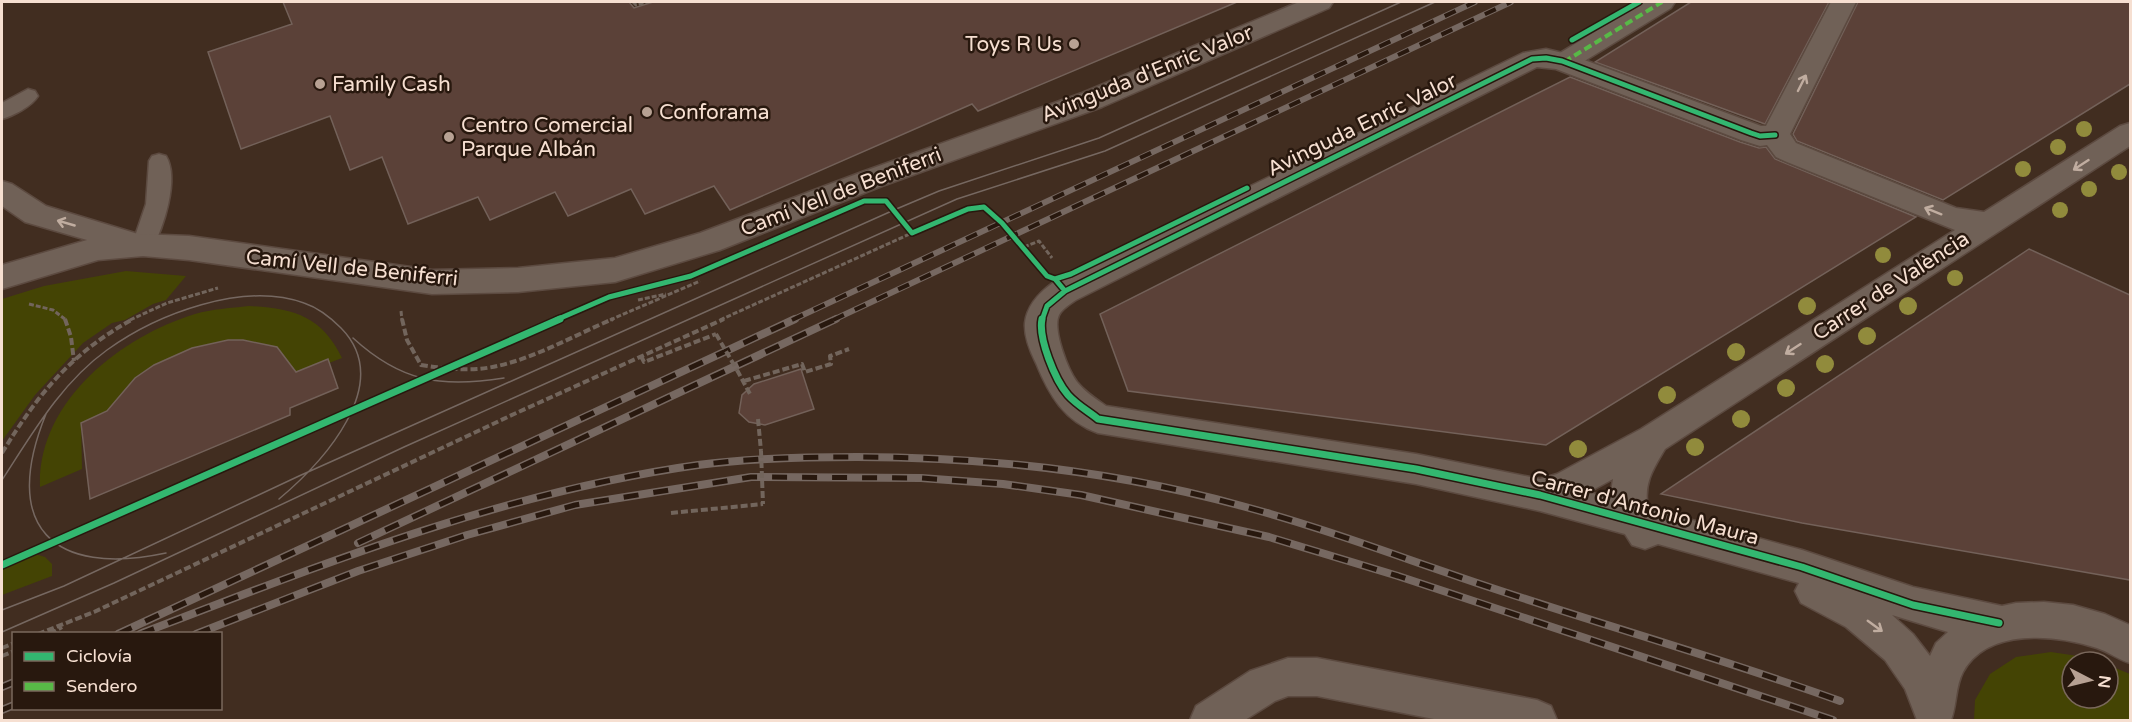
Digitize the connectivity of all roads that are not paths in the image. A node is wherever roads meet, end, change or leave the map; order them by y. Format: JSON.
{"nodes":[{"id":1,"x":1320,"y":2,"type":"edge"},
{"id":2,"x":1662,"y":2,"type":"edge"},
{"id":3,"x":1843,"y":2,"type":"edge"},
{"id":4,"x":1564,"y":62,"type":"junction"},
{"id":5,"x":28,"y":96,"type":"dead end"},
{"id":6,"x":2,"y":112,"type":"edge"},
{"id":7,"x":2130,"y":133,"type":"edge"},
{"id":8,"x":1775,"y":135,"type":"junction"},
{"id":9,"x":972,"y":143,"type":"joint"},
{"id":10,"x":159,"y":161,"type":"dead end"},
{"id":11,"x":2,"y":192,"type":"edge"},
{"id":12,"x":1989,"y":223,"type":"junction"},
{"id":13,"x":142,"y":244,"type":"junction"},
{"id":14,"x":2,"y":277,"type":"edge"},
{"id":15,"x":1098,"y":419,"type":"joint"},
{"id":16,"x":1653,"y":439,"type":"junction"},
{"id":17,"x":1540,"y":495,"type":"junction"},
{"id":18,"x":1634,"y":521,"type":"junction"},
{"id":19,"x":1999,"y":622,"type":"junction"},
{"id":20,"x":2130,"y":645,"type":"edge"},
{"id":21,"x":1935,"y":715,"type":"edge"},
{"id":22,"x":1210,"y":720,"type":"edge"},
{"id":23,"x":1537,"y":720,"type":"edge"}],
"edges":[{"from":1,"to":9,"type":"street","name":"Avinguda d'Enric Valor"},
{"from":2,"to":4,"type":"street"},
{"from":8,"to":3,"type":"street","one_way":true},
{"from":4,"to":8,"type":"street","name":"Avinguda Enric Valor"},
{"from":4,"to":15,"type":"street","name":"Avinguda Enric Valor"},
{"from":5,"to":6,"type":"lane"},
{"from":7,"to":12,"type":"street","name":"Carrer de València","one_way":true},
{"from":12,"to":8,"type":"street","one_way":true},
{"from":9,"to":13,"type":"street","name":"Camí Vell de Beniferri"},
{"from":10,"to":13,"type":"lane"},
{"from":13,"to":11,"type":"street","one_way":true},
{"from":12,"to":16,"type":"street","name":"Carrer de València","one_way":true},
{"from":13,"to":14,"type":"street","name":"Camí Vell de Beniferri"},
{"from":15,"to":17,"type":"street","name":"Carrer d'Antonio Maura"},
{"from":16,"to":17,"type":"street","name":"Carrer de València"},
{"from":16,"to":18,"type":"street","name":"Carrer de València"},
{"from":17,"to":18,"type":"street","name":"Carrer d'Antonio Maura"},
{"from":18,"to":19,"type":"street","name":"Carrer d'Antonio Maura"},
{"from":18,"to":21,"type":"street","name":"Carrer d'Antonio Maura","one_way":true},
{"from":19,"to":20,"type":"street"},
{"from":19,"to":21,"type":"street"},
{"from":22,"to":23,"type":"street"}]}
